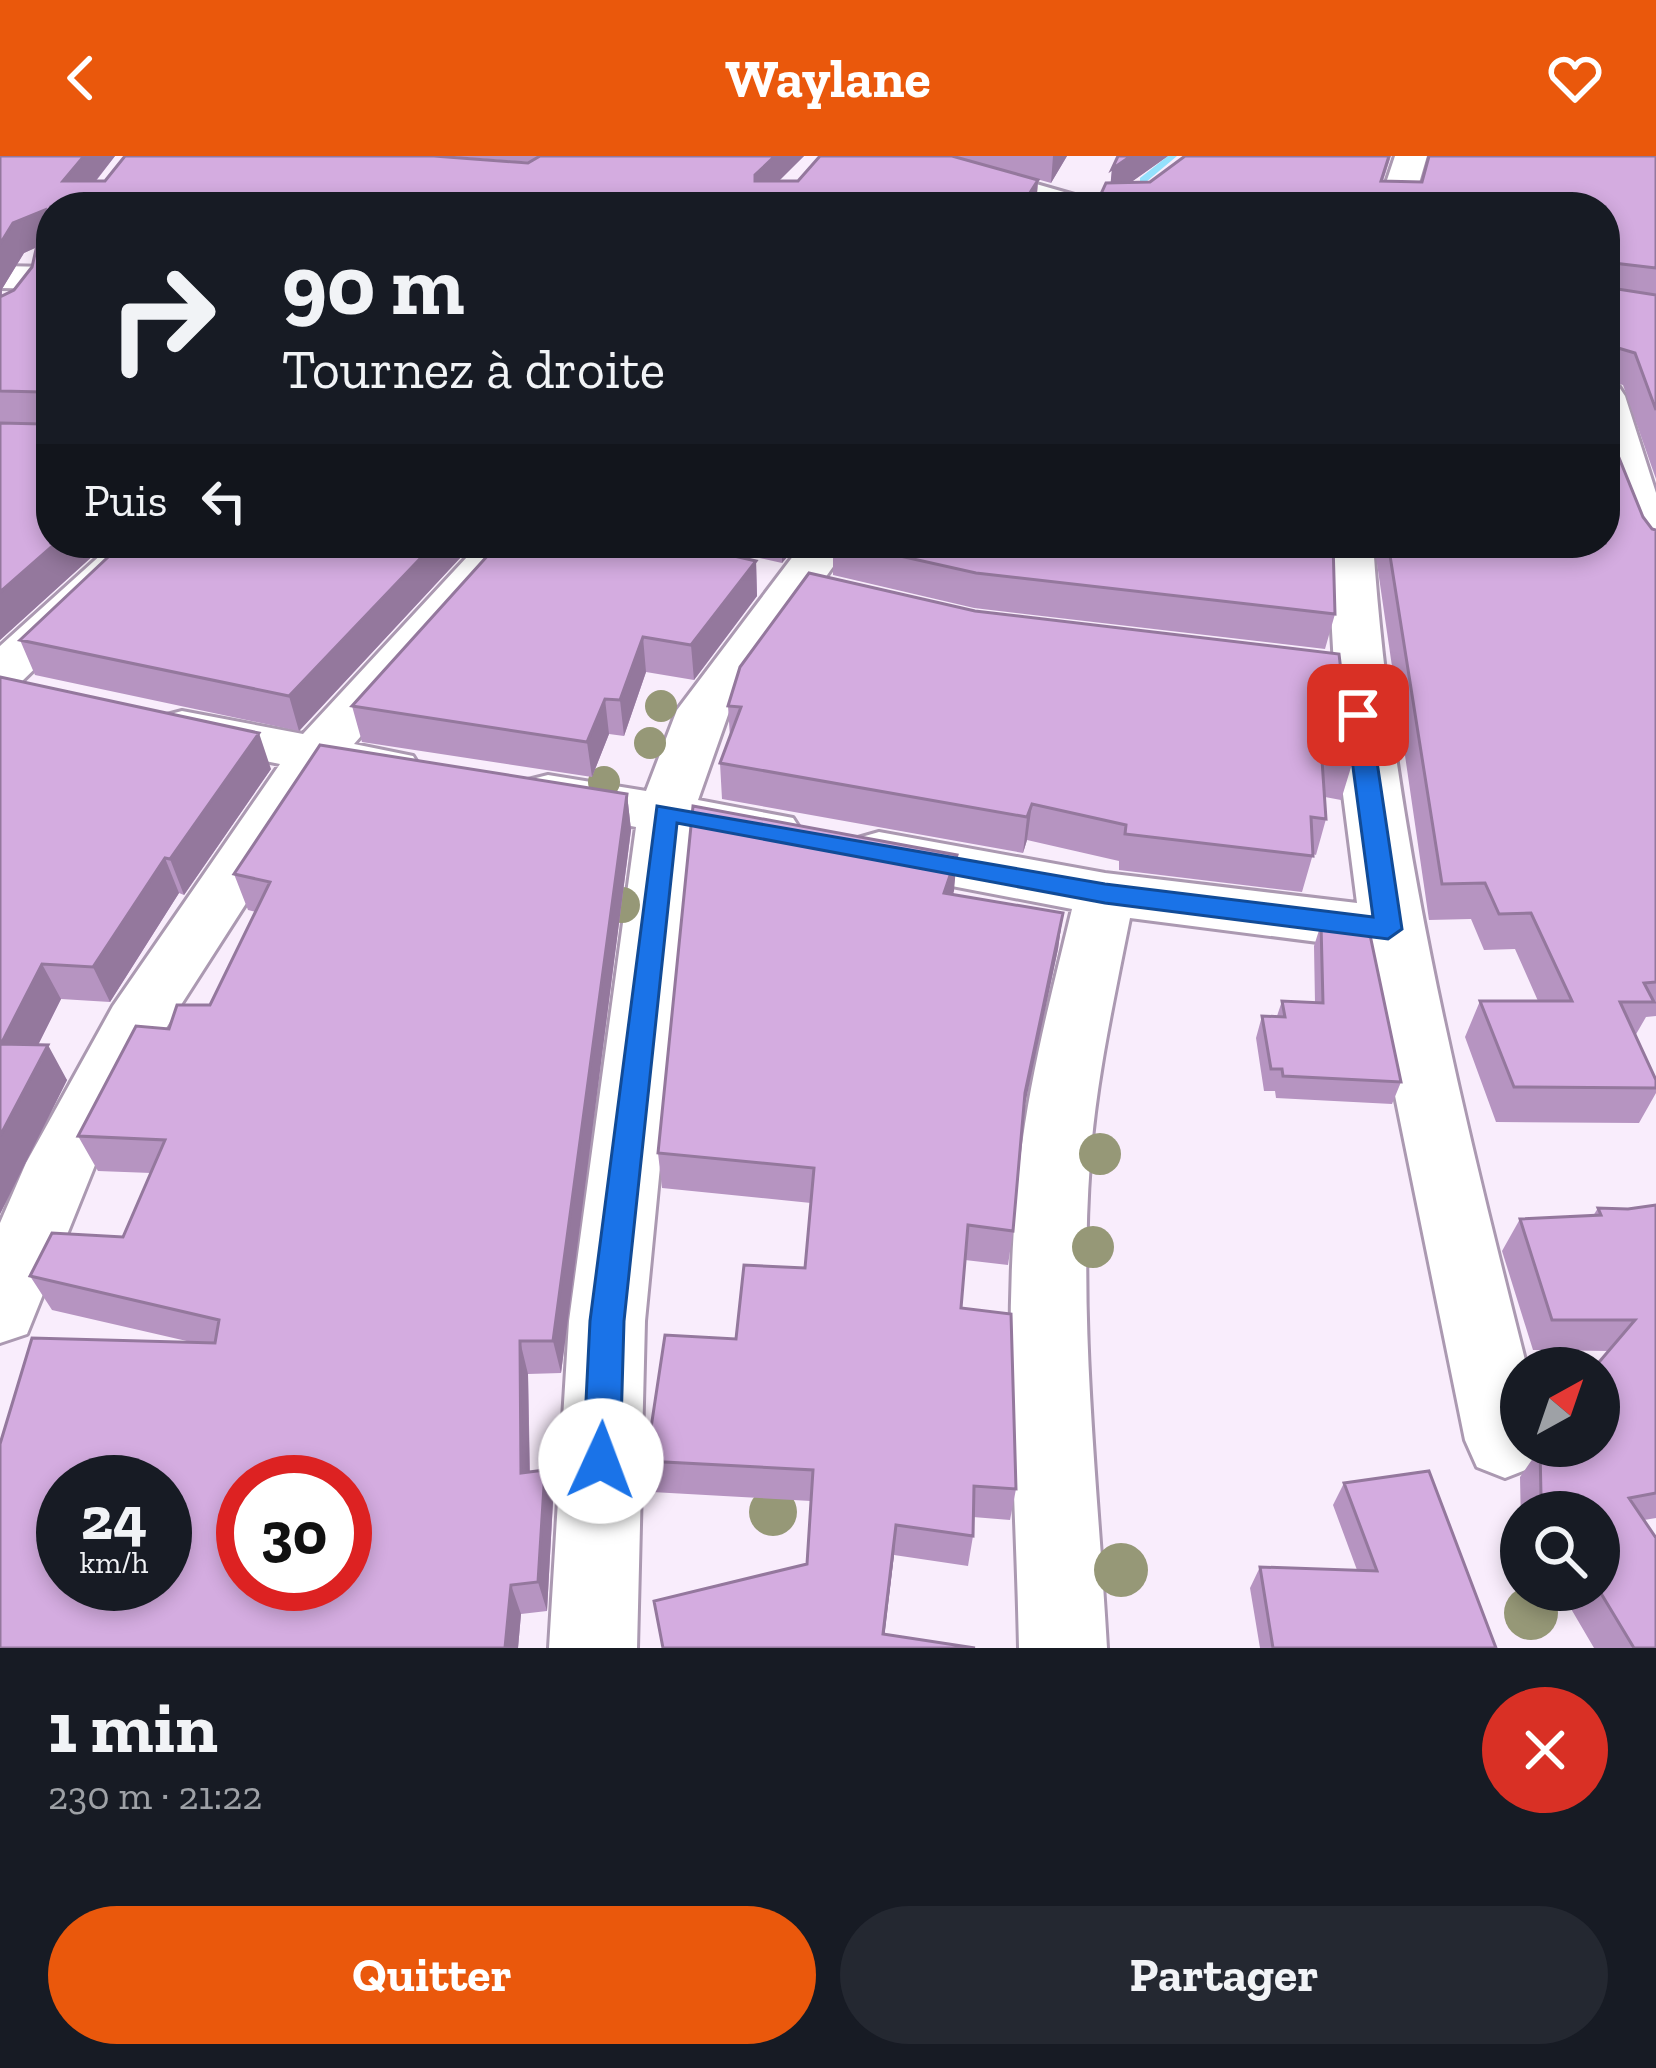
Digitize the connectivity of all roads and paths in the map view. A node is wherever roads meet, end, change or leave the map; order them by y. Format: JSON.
{"nodes":[{"id":1,"x":904,"y":156,"type":"edge"},
{"id":2,"x":1411,"y":156,"type":"edge"},
{"id":3,"x":1028,"y":192,"type":"edge"},
{"id":4,"x":1400,"y":192,"type":"edge"},
{"id":5,"x":33,"y":272,"type":"edge"},
{"id":6,"x":0,"y":319,"type":"edge"},
{"id":7,"x":1620,"y":458,"type":"edge"},
{"id":8,"x":1656,"y":549,"type":"edge"},
{"id":9,"x":128,"y":558,"type":"edge"},
{"id":10,"x":492,"y":558,"type":"edge"},
{"id":11,"x":1348,"y":558,"type":"edge"},
{"id":12,"x":803,"y":575,"type":"edge"},
{"id":13,"x":15,"y":687,"type":"edge"},
{"id":14,"x":134,"y":718,"type":"edge"},
{"id":15,"x":313,"y":756,"type":"junction"},
{"id":16,"x":666,"y":812,"type":"junction"},
{"id":17,"x":1105,"y":894,"type":"junction"},
{"id":18,"x":1388,"y":929,"type":"junction"},
{"id":19,"x":0,"y":1310,"type":"edge"},
{"id":20,"x":1500,"y":1418,"type":"edge"},
{"id":21,"x":593,"y":1648,"type":"edge"},
{"id":22,"x":1064,"y":1648,"type":"edge"}],
"edges":[{"from":1,"to":3,"type":"street"},
{"from":2,"to":4,"type":"street"},
{"from":5,"to":6,"type":"street"},
{"from":7,"to":8,"type":"street"},
{"from":9,"to":13,"type":"street"},
{"from":10,"to":15,"type":"street"},
{"from":11,"to":18,"type":"street"},
{"from":12,"to":16,"type":"street"},
{"from":14,"to":15,"type":"street"},
{"from":15,"to":16,"type":"street"},
{"from":15,"to":19,"type":"street"},
{"from":16,"to":17,"type":"street"},
{"from":16,"to":21,"type":"street"},
{"from":17,"to":18,"type":"street"},
{"from":17,"to":22,"type":"street"},
{"from":18,"to":20,"type":"street"}]}
